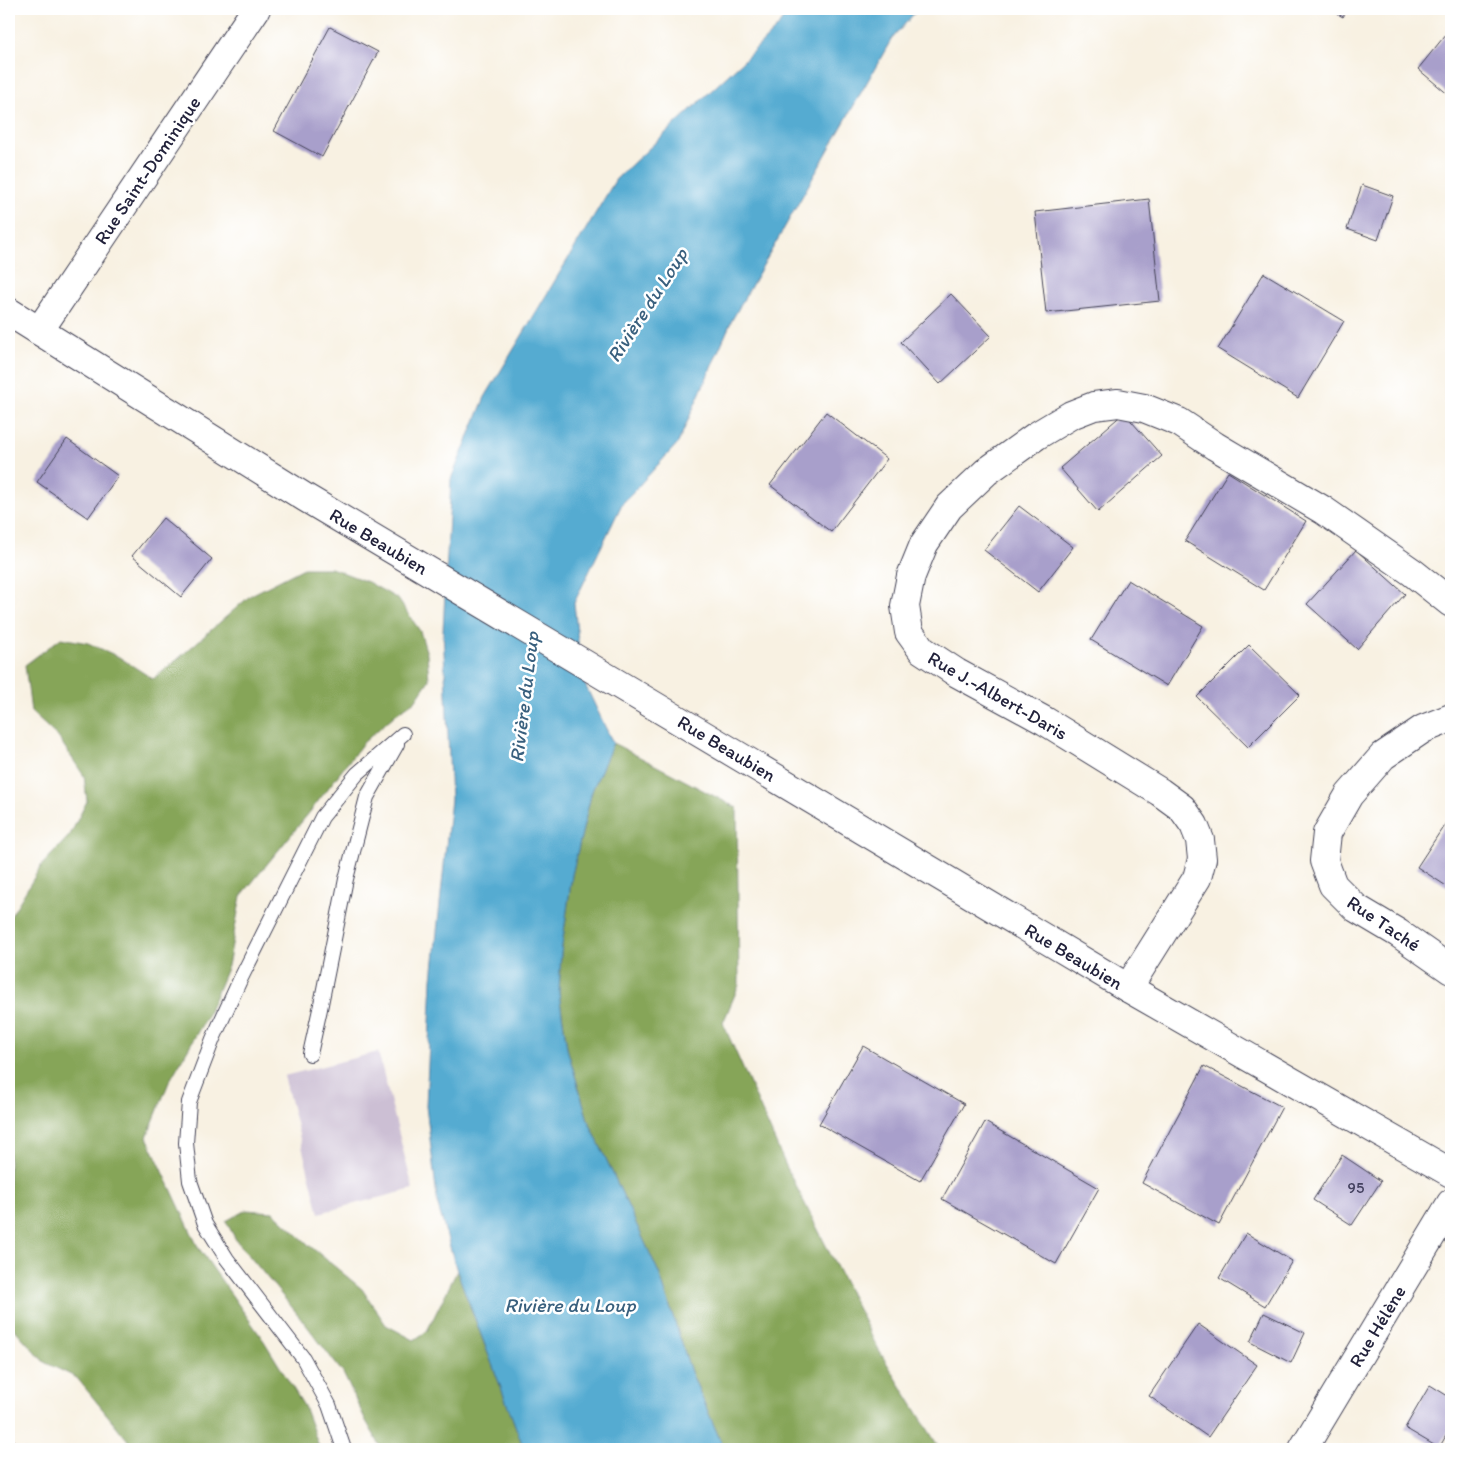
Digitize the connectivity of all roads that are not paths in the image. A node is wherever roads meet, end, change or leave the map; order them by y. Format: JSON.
{"nodes":[{"id":1,"x":256,"y":9,"type":"edge"},
{"id":2,"x":9,"y":312,"type":"edge"},
{"id":3,"x":39,"y":331,"type":"junction"},
{"id":4,"x":1451,"y":603,"type":"edge"},
{"id":5,"x":1451,"y":718,"type":"edge"},
{"id":6,"x":1451,"y":970,"type":"edge"},
{"id":7,"x":1128,"y":988,"type":"junction"},
{"id":8,"x":310,"y":1054,"type":"dead end"},
{"id":9,"x":1451,"y":1173,"type":"edge"},
{"id":10,"x":1451,"y":1202,"type":"edge"},
{"id":11,"x":9,"y":1447,"type":"edge"},
{"id":12,"x":12,"y":1449,"type":"edge"},
{"id":13,"x":344,"y":1449,"type":"edge"},
{"id":14,"x":1303,"y":1449,"type":"edge"}],
"edges":[{"from":1,"to":3,"type":"street","name":"Rue Saint-Dominique"},
{"from":2,"to":3,"type":"street","name":"Rue Beaubien"},
{"from":3,"to":7,"type":"street","name":"Rue Beaubien"},
{"from":4,"to":7,"type":"street","name":"Rue J.-Albert-Daris"},
{"from":5,"to":6,"type":"street","name":"Rue Taché"},
{"from":7,"to":9,"type":"street","name":"Rue Beaubien"},
{"from":8,"to":13,"type":"lane"},
{"from":10,"to":14,"type":"street","name":"Rue Hélène"},
{"from":11,"to":12,"type":"lane"}]}
